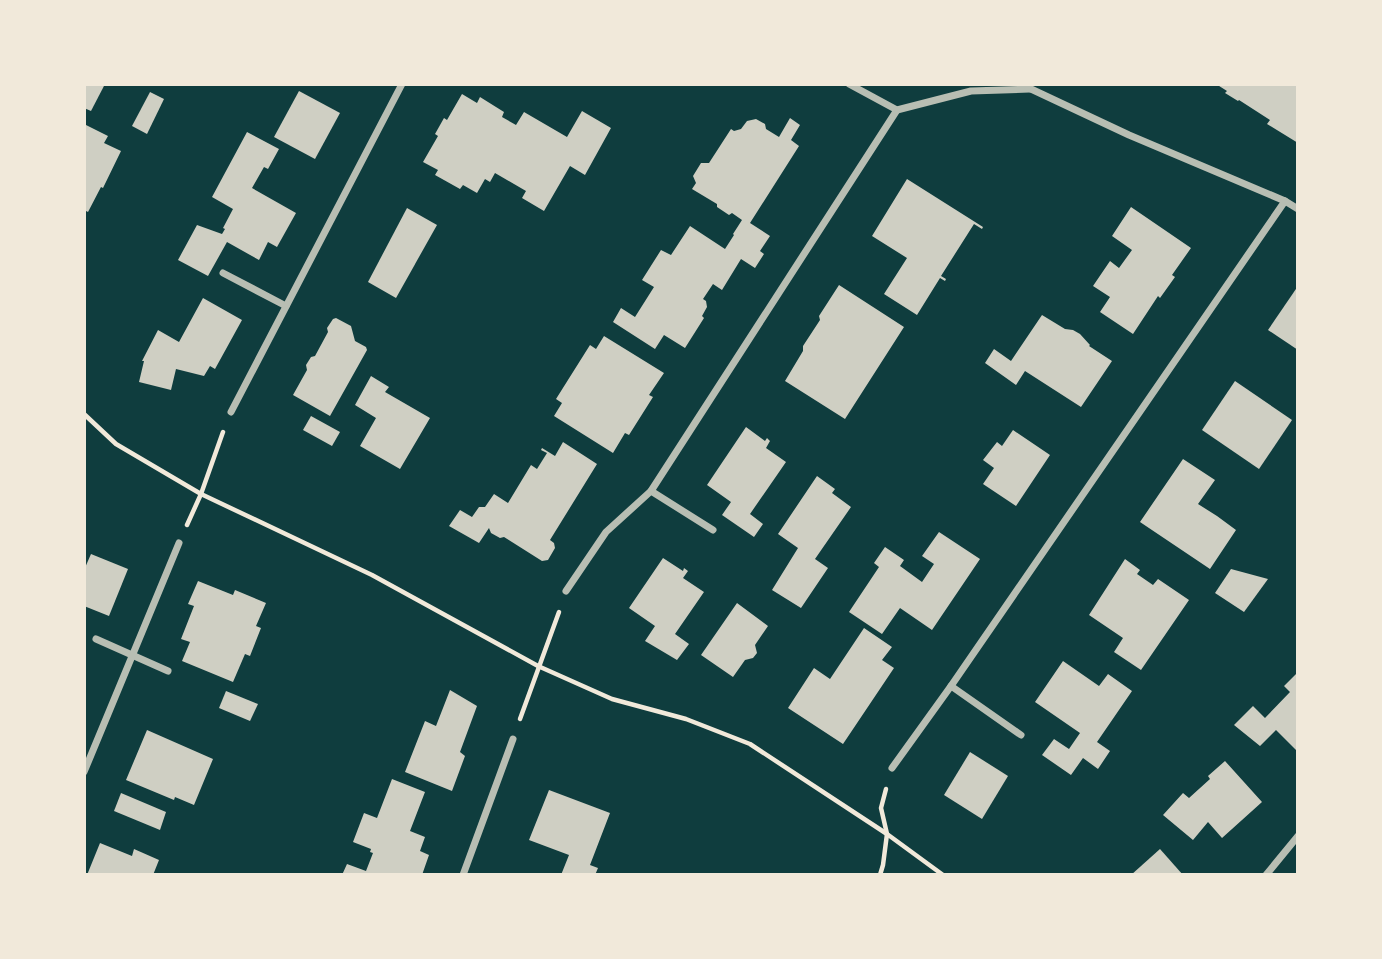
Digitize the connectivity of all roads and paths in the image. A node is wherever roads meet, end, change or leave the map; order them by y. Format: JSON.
{"nodes":[{"id":1,"x":402,"y":84,"type":"edge"},
{"id":2,"x":849,"y":84,"type":"edge"},
{"id":3,"x":1027,"y":87,"type":"edge"},
{"id":4,"x":897,"y":110,"type":"junction"},
{"id":5,"x":1285,"y":201,"type":"junction"},
{"id":6,"x":1298,"y":209,"type":"edge"},
{"id":7,"x":223,"y":273,"type":"dead end"},
{"id":8,"x":286,"y":306,"type":"junction"},
{"id":9,"x":231,"y":412,"type":"joint"},
{"id":10,"x":84,"y":414,"type":"edge"},
{"id":11,"x":651,"y":491,"type":"junction"},
{"id":12,"x":201,"y":494,"type":"junction"},
{"id":13,"x":713,"y":530,"type":"dead end"},
{"id":14,"x":179,"y":543,"type":"joint"},
{"id":15,"x":566,"y":591,"type":"joint"},
{"id":16,"x":96,"y":639,"type":"dead end"},
{"id":17,"x":133,"y":655,"type":"junction"},
{"id":18,"x":538,"y":666,"type":"junction"},
{"id":19,"x":168,"y":671,"type":"dead end"},
{"id":20,"x":951,"y":686,"type":"junction"},
{"id":21,"x":1021,"y":735,"type":"dead end"},
{"id":22,"x":513,"y":739,"type":"joint"},
{"id":23,"x":892,"y":768,"type":"joint"},
{"id":24,"x":84,"y":772,"type":"edge"},
{"id":25,"x":887,"y":834,"type":"junction"},
{"id":26,"x":1298,"y":836,"type":"edge"},
{"id":27,"x":463,"y":875,"type":"edge"},
{"id":28,"x":880,"y":875,"type":"edge"},
{"id":29,"x":943,"y":875,"type":"edge"},
{"id":30,"x":1266,"y":875,"type":"edge"}],
"edges":[{"from":1,"to":8,"type":"street"},
{"from":2,"to":4,"type":"street"},
{"from":3,"to":4,"type":"street"},
{"from":3,"to":5,"type":"street"},
{"from":4,"to":11,"type":"street"},
{"from":5,"to":6,"type":"street"},
{"from":5,"to":20,"type":"street"},
{"from":7,"to":8,"type":"street"},
{"from":8,"to":9,"type":"street"},
{"from":9,"to":12,"type":"path"},
{"from":10,"to":12,"type":"path"},
{"from":11,"to":13,"type":"street"},
{"from":11,"to":15,"type":"street"},
{"from":12,"to":14,"type":"path"},
{"from":12,"to":18,"type":"path"},
{"from":14,"to":17,"type":"street"},
{"from":15,"to":18,"type":"path"},
{"from":16,"to":17,"type":"street"},
{"from":17,"to":19,"type":"street"},
{"from":17,"to":24,"type":"street"},
{"from":18,"to":22,"type":"path"},
{"from":18,"to":25,"type":"path"},
{"from":20,"to":21,"type":"street"},
{"from":20,"to":23,"type":"street"},
{"from":22,"to":27,"type":"street"},
{"from":23,"to":25,"type":"path"},
{"from":25,"to":28,"type":"path"},
{"from":25,"to":29,"type":"path"},
{"from":26,"to":30,"type":"street"}]}
